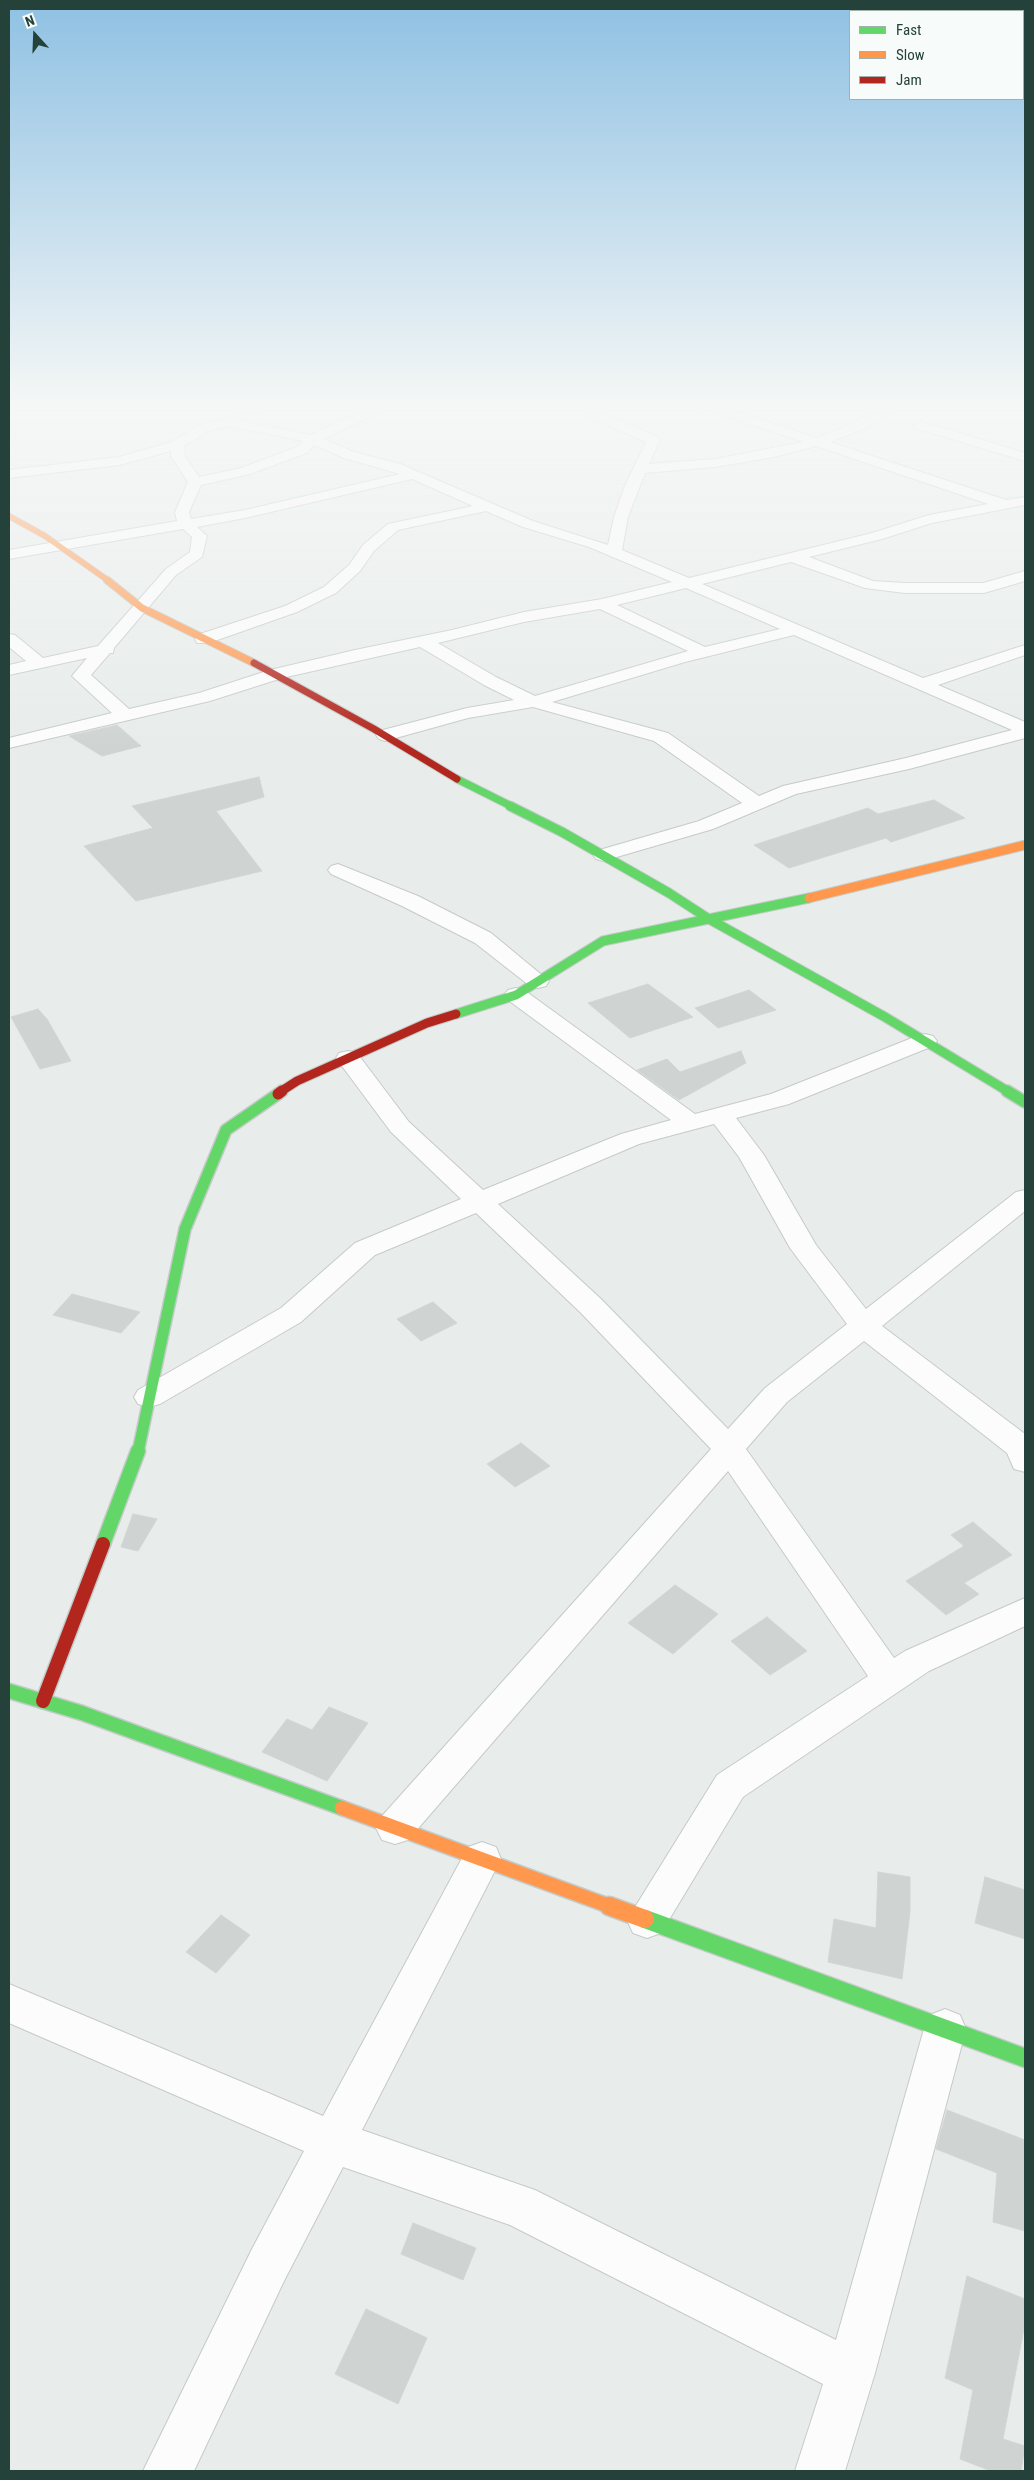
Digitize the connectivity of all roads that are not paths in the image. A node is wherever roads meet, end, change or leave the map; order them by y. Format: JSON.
{"nodes":[{"id":1,"x":12,"y":518,"type":"edge"},
{"id":2,"x":183,"y":518,"type":"edge"},
{"id":3,"x":221,"y":518,"type":"edge"},
{"id":4,"x":438,"y":518,"type":"edge"},
{"id":5,"x":513,"y":518,"type":"edge"},
{"id":6,"x":621,"y":518,"type":"edge"},
{"id":7,"x":941,"y":518,"type":"edge"},
{"id":8,"x":185,"y":524,"type":"junction"},
{"id":9,"x":60,"y":546,"type":"junction"},
{"id":10,"x":614,"y":553,"type":"junction"},
{"id":11,"x":9,"y":555,"type":"edge"},
{"id":12,"x":789,"y":556,"type":"junction"},
{"id":13,"x":1021,"y":580,"type":"edge"},
{"id":14,"x":686,"y":582,"type":"junction"},
{"id":15,"x":602,"y":604,"type":"junction"},
{"id":16,"x":142,"y":608,"type":"junction"},
{"id":17,"x":796,"y":630,"type":"junction"},
{"id":18,"x":9,"y":638,"type":"edge"},
{"id":19,"x":203,"y":639,"type":"junction"},
{"id":20,"x":423,"y":641,"type":"junction"},
{"id":21,"x":107,"y":649,"type":"junction"},
{"id":22,"x":1025,"y":650,"type":"edge"},
{"id":23,"x":703,"y":652,"type":"junction"},
{"id":24,"x":40,"y":664,"type":"junction"},
{"id":25,"x":9,"y":670,"type":"edge"},
{"id":26,"x":276,"y":674,"type":"junction"},
{"id":27,"x":920,"y":685,"type":"junction"},
{"id":28,"x":533,"y":702,"type":"junction"},
{"id":29,"x":126,"y":716,"type":"junction"},
{"id":30,"x":1025,"y":731,"type":"edge"},
{"id":31,"x":385,"y":735,"type":"junction"},
{"id":32,"x":9,"y":744,"type":"edge"},
{"id":33,"x":757,"y":804,"type":"junction"},
{"id":34,"x":1023,"y":847,"type":"edge"},
{"id":35,"x":603,"y":855,"type":"junction"},
{"id":36,"x":338,"y":870,"type":"dead end"},
{"id":37,"x":709,"y":919,"type":"junction"},
{"id":38,"x":538,"y":981,"type":"junction"},
{"id":39,"x":516,"y":995,"type":"junction"},
{"id":40,"x":925,"y":1041,"type":"junction"},
{"id":41,"x":348,"y":1058,"type":"junction"},
{"id":42,"x":1025,"y":1102,"type":"edge"},
{"id":43,"x":720,"y":1115,"type":"junction"},
{"id":44,"x":691,"y":1123,"type":"junction"},
{"id":45,"x":1025,"y":1198,"type":"edge"},
{"id":46,"x":478,"y":1202,"type":"junction"},
{"id":47,"x":864,"y":1326,"type":"junction"},
{"id":48,"x":149,"y":1397,"type":"junction"},
{"id":49,"x":729,"y":1449,"type":"junction"},
{"id":50,"x":1025,"y":1461,"type":"edge"},
{"id":51,"x":1025,"y":1611,"type":"edge"},
{"id":52,"x":890,"y":1680,"type":"junction"},
{"id":53,"x":9,"y":1691,"type":"edge"},
{"id":54,"x":43,"y":1700,"type":"junction"},
{"id":55,"x":395,"y":1828,"type":"junction"},
{"id":56,"x":482,"y":1859,"type":"junction"},
{"id":57,"x":647,"y":1920,"type":"junction"},
{"id":58,"x":9,"y":2004,"type":"edge"},
{"id":59,"x":945,"y":2029,"type":"junction"},
{"id":60,"x":1025,"y":2058,"type":"edge"},
{"id":61,"x":333,"y":2142,"type":"junction"},
{"id":62,"x":851,"y":2373,"type":"junction"},
{"id":63,"x":168,"y":2471,"type":"edge"},
{"id":64,"x":820,"y":2471,"type":"edge"}],
"edges":[{"from":1,"to":9,"type":"street"},
{"from":2,"to":8,"type":"street"},
{"from":3,"to":8,"type":"street"},
{"from":4,"to":19,"type":"street"},
{"from":5,"to":10,"type":"street"},
{"from":6,"to":10,"type":"street"},
{"from":7,"to":12,"type":"street"},
{"from":8,"to":9,"type":"street"},
{"from":8,"to":16,"type":"street"},
{"from":9,"to":11,"type":"street"},
{"from":9,"to":16,"type":"street"},
{"from":10,"to":14,"type":"street"},
{"from":12,"to":13,"type":"street"},
{"from":12,"to":14,"type":"street"},
{"from":14,"to":15,"type":"street"},
{"from":14,"to":17,"type":"street"},
{"from":15,"to":20,"type":"street"},
{"from":15,"to":23,"type":"street"},
{"from":16,"to":19,"type":"street"},
{"from":16,"to":21,"type":"street"},
{"from":17,"to":23,"type":"street"},
{"from":17,"to":27,"type":"street"},
{"from":18,"to":24,"type":"street"},
{"from":19,"to":26,"type":"street"},
{"from":20,"to":26,"type":"street"},
{"from":20,"to":28,"type":"street"},
{"from":21,"to":24,"type":"street"},
{"from":21,"to":29,"type":"street"},
{"from":22,"to":27,"type":"street"},
{"from":23,"to":28,"type":"street"},
{"from":24,"to":25,"type":"street"},
{"from":26,"to":29,"type":"street"},
{"from":26,"to":31,"type":"street"},
{"from":27,"to":30,"type":"street"},
{"from":28,"to":31,"type":"street"},
{"from":28,"to":33,"type":"street"},
{"from":29,"to":32,"type":"street"},
{"from":30,"to":33,"type":"street"},
{"from":31,"to":35,"type":"street"},
{"from":33,"to":35,"type":"street"},
{"from":34,"to":37,"type":"street"},
{"from":35,"to":37,"type":"street"},
{"from":36,"to":38,"type":"street"},
{"from":37,"to":38,"type":"street"},
{"from":37,"to":40,"type":"street"},
{"from":38,"to":39,"type":"street"},
{"from":39,"to":41,"type":"street"},
{"from":39,"to":44,"type":"street"},
{"from":40,"to":42,"type":"street"},
{"from":40,"to":43,"type":"street"},
{"from":41,"to":46,"type":"street"},
{"from":41,"to":48,"type":"street"},
{"from":43,"to":44,"type":"street"},
{"from":43,"to":47,"type":"street"},
{"from":44,"to":46,"type":"street"},
{"from":45,"to":47,"type":"street"},
{"from":46,"to":48,"type":"street"},
{"from":46,"to":49,"type":"street"},
{"from":47,"to":49,"type":"street"},
{"from":47,"to":50,"type":"street"},
{"from":48,"to":54,"type":"street"},
{"from":49,"to":52,"type":"street"},
{"from":49,"to":55,"type":"street"},
{"from":51,"to":52,"type":"street"},
{"from":52,"to":57,"type":"street"},
{"from":53,"to":54,"type":"street"},
{"from":54,"to":55,"type":"street"},
{"from":55,"to":56,"type":"street"},
{"from":56,"to":57,"type":"street"},
{"from":56,"to":61,"type":"street"},
{"from":57,"to":59,"type":"street"},
{"from":58,"to":61,"type":"street"},
{"from":59,"to":60,"type":"street"},
{"from":59,"to":62,"type":"street"},
{"from":61,"to":62,"type":"street"},
{"from":61,"to":63,"type":"street"},
{"from":62,"to":64,"type":"street"}]}
